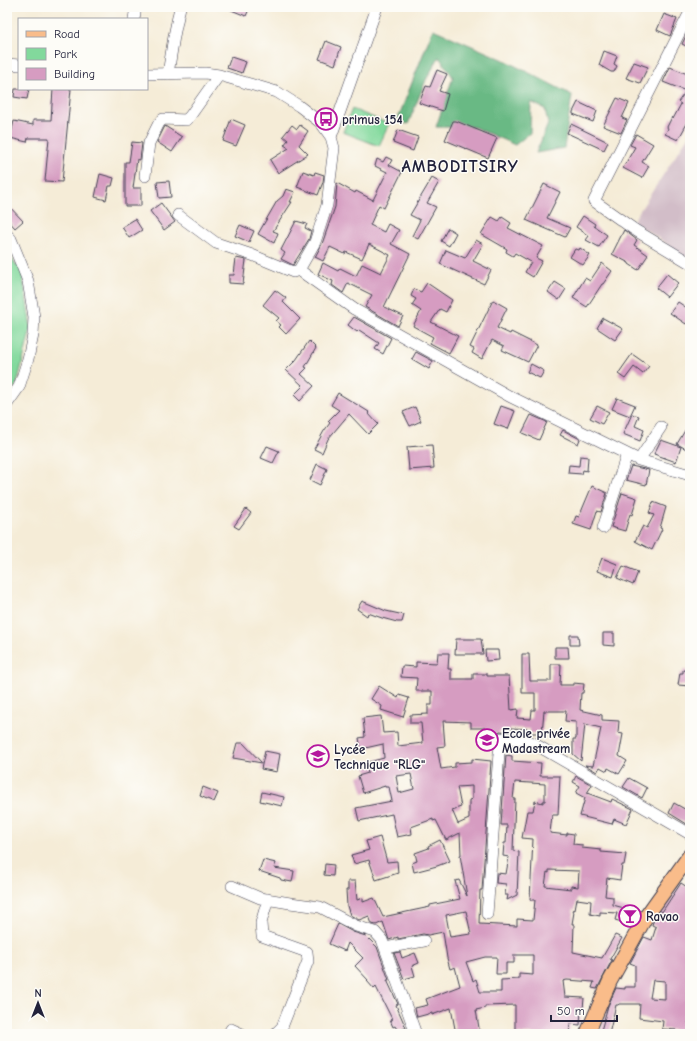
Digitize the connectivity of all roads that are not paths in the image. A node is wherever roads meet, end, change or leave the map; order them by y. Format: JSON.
{"nodes":[{"id":1,"x":136,"y":7,"type":"edge"},
{"id":2,"x":180,"y":7,"type":"edge"},
{"id":3,"x":377,"y":7,"type":"edge"},
{"id":4,"x":690,"y":12,"type":"edge"},
{"id":5,"x":134,"y":18,"type":"edge"},
{"id":6,"x":7,"y":64,"type":"edge"},
{"id":7,"x":18,"y":65,"type":"edge"},
{"id":8,"x":148,"y":74,"type":"edge"},
{"id":9,"x":168,"y":74,"type":"junction"},
{"id":10,"x":219,"y":75,"type":"junction"},
{"id":11,"x":331,"y":137,"type":"junction"},
{"id":12,"x":145,"y":176,"type":"dead end"},
{"id":13,"x":178,"y":215,"type":"dead end"},
{"id":14,"x":7,"y":235,"type":"edge"},
{"id":15,"x":690,"y":263,"type":"edge"},
{"id":16,"x":299,"y":270,"type":"junction"},
{"id":17,"x":7,"y":404,"type":"edge"},
{"id":18,"x":661,"y":427,"type":"dead end"},
{"id":19,"x":627,"y":454,"type":"junction"},
{"id":20,"x":639,"y":460,"type":"junction"},
{"id":21,"x":690,"y":475,"type":"edge"},
{"id":22,"x":603,"y":528,"type":"dead end"},
{"id":23,"x":690,"y":834,"type":"edge"},
{"id":24,"x":690,"y":855,"type":"edge"},
{"id":25,"x":232,"y":886,"type":"dead end"},
{"id":26,"x":268,"y":899,"type":"junction"},
{"id":27,"x":487,"y":914,"type":"dead end"},
{"id":28,"x":424,"y":941,"type":"dead end"},
{"id":29,"x":385,"y":948,"type":"junction"},
{"id":30,"x":228,"y":1034,"type":"edge"},
{"id":31,"x":242,"y":1034,"type":"edge"},
{"id":32,"x":275,"y":1034,"type":"edge"},
{"id":33,"x":416,"y":1034,"type":"edge"},
{"id":34,"x":587,"y":1034,"type":"edge"}],
"edges":[{"from":1,"to":5,"type":"street"},
{"from":2,"to":9,"type":"street"},
{"from":3,"to":11,"type":"street"},
{"from":4,"to":15,"type":"street"},
{"from":6,"to":7,"type":"street"},
{"from":8,"to":9,"type":"street"},
{"from":9,"to":10,"type":"street"},
{"from":10,"to":11,"type":"street"},
{"from":10,"to":12,"type":"street"},
{"from":11,"to":16,"type":"street"},
{"from":13,"to":16,"type":"street"},
{"from":14,"to":17,"type":"street"},
{"from":16,"to":19,"type":"street"},
{"from":18,"to":20,"type":"street"},
{"from":19,"to":20,"type":"street"},
{"from":19,"to":22,"type":"street"},
{"from":20,"to":21,"type":"street"},
{"from":23,"to":27,"type":"street"},
{"from":24,"to":34,"type":"main road"},
{"from":25,"to":26,"type":"street"},
{"from":26,"to":29,"type":"street"},
{"from":26,"to":32,"type":"street"},
{"from":28,"to":29,"type":"street"},
{"from":29,"to":33,"type":"street"},
{"from":30,"to":31,"type":"street"}]}
